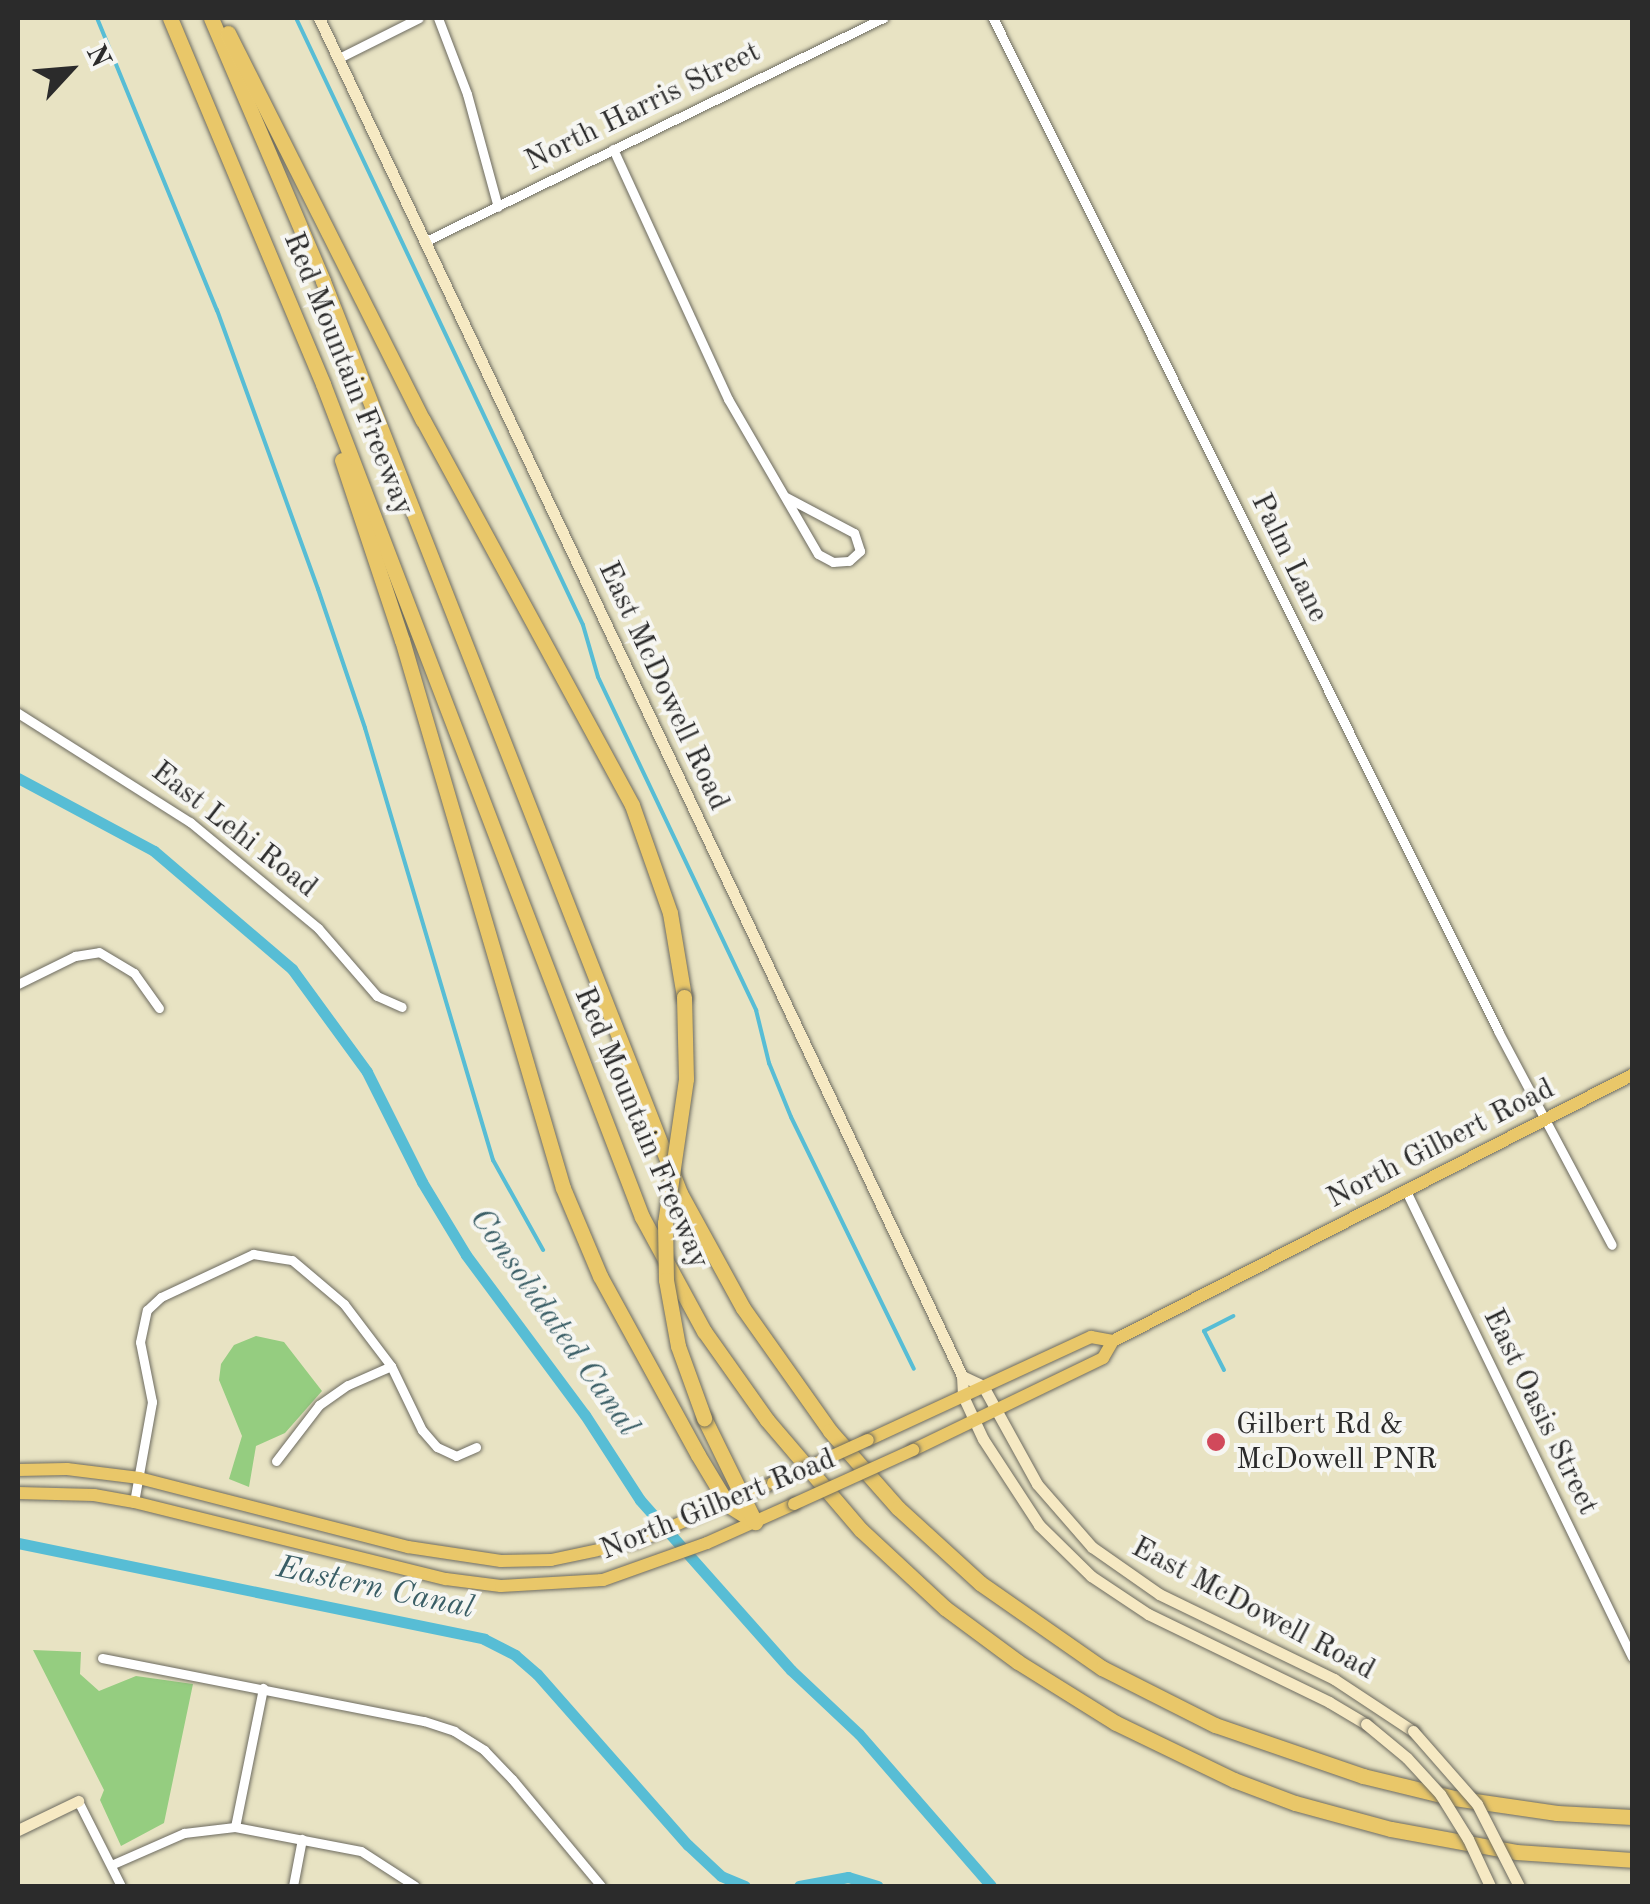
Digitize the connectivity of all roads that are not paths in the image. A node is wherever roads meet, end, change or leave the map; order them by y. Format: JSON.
{"nodes":[{"id":1,"x":170,"y":18,"type":"edge"},
{"id":2,"x":215,"y":18,"type":"edge"},
{"id":3,"x":320,"y":18,"type":"edge"},
{"id":4,"x":419,"y":18,"type":"edge"},
{"id":5,"x":438,"y":18,"type":"edge"},
{"id":6,"x":883,"y":18,"type":"edge"},
{"id":7,"x":992,"y":18,"type":"edge"},
{"id":8,"x":339,"y":58,"type":"junction"},
{"id":9,"x":614,"y":149,"type":"junction"},
{"id":10,"x":498,"y":207,"type":"junction"},
{"id":11,"x":426,"y":240,"type":"junction"},
{"id":12,"x":323,"y":384,"type":"junction"},
{"id":13,"x":786,"y":497,"type":"junction"},
{"id":14,"x":18,"y":713,"type":"edge"},
{"id":15,"x":18,"y":984,"type":"edge"},
{"id":16,"x":402,"y":1007,"type":"dead end"},
{"id":17,"x":160,"y":1008,"type":"dead end"},
{"id":18,"x":1632,"y":1075,"type":"edge"},
{"id":19,"x":1546,"y":1118,"type":"junction"},
{"id":20,"x":1405,"y":1189,"type":"junction"},
{"id":21,"x":1612,"y":1245,"type":"dead end"},
{"id":22,"x":1113,"y":1341,"type":"junction"},
{"id":23,"x":391,"y":1366,"type":"junction"},
{"id":24,"x":962,"y":1376,"type":"junction"},
{"id":25,"x":983,"y":1386,"type":"junction"},
{"id":26,"x":962,"y":1396,"type":"junction"},
{"id":27,"x":997,"y":1410,"type":"junction"},
{"id":28,"x":973,"y":1422,"type":"junction"},
{"id":29,"x":476,"y":1448,"type":"dead end"},
{"id":30,"x":276,"y":1461,"type":"dead end"},
{"id":31,"x":18,"y":1470,"type":"edge"},
{"id":32,"x":140,"y":1478,"type":"junction"},
{"id":33,"x":18,"y":1493,"type":"edge"},
{"id":34,"x":746,"y":1496,"type":"junction"},
{"id":35,"x":134,"y":1502,"type":"junction"},
{"id":36,"x":728,"y":1506,"type":"junction"},
{"id":37,"x":754,"y":1522,"type":"junction"},
{"id":38,"x":1632,"y":1657,"type":"edge"},
{"id":39,"x":102,"y":1658,"type":"dead end"},
{"id":40,"x":263,"y":1688,"type":"junction"},
{"id":41,"x":78,"y":1801,"type":"joint"},
{"id":42,"x":1632,"y":1816,"type":"edge"},
{"id":43,"x":234,"y":1827,"type":"junction"},
{"id":44,"x":18,"y":1830,"type":"edge"},
{"id":45,"x":302,"y":1838,"type":"junction"},
{"id":46,"x":1632,"y":1860,"type":"edge"},
{"id":47,"x":111,"y":1865,"type":"junction"},
{"id":48,"x":121,"y":1886,"type":"edge"},
{"id":49,"x":293,"y":1886,"type":"edge"},
{"id":50,"x":415,"y":1886,"type":"edge"},
{"id":51,"x":601,"y":1886,"type":"edge"},
{"id":52,"x":1490,"y":1886,"type":"edge"},
{"id":53,"x":1519,"y":1886,"type":"edge"}],
"edges":[{"from":1,"to":12,"type":"highway","name":"Red Mountain Freeway"},
{"from":2,"to":34,"type":"highway","bridge":true},
{"from":2,"to":42,"type":"highway","name":"Red Mountain Freeway"},
{"from":3,"to":8,"type":"street","name":"East McDowell Road"},
{"from":4,"to":8,"type":"street"},
{"from":5,"to":10,"type":"street"},
{"from":6,"to":9,"type":"street","name":"North Harris Street"},
{"from":7,"to":19,"type":"street","name":"Palm Lane"},
{"from":8,"to":11,"type":"street","name":"East McDowell Road"},
{"from":9,"to":10,"type":"street","name":"North Harris Street"},
{"from":9,"to":13,"type":"street"},
{"from":10,"to":11,"type":"street","name":"North Harris Street"},
{"from":11,"to":24,"type":"street","name":"East McDowell Road"},
{"from":12,"to":36,"type":"highway"},
{"from":12,"to":46,"type":"highway","name":"Red Mountain Freeway"},
{"from":13,"to":13,"type":"street"},
{"from":14,"to":16,"type":"street","name":"East Lehi Road"},
{"from":15,"to":17,"type":"street"},
{"from":18,"to":19,"type":"main road","name":"North Gilbert Road"},
{"from":19,"to":20,"type":"main road","name":"North Gilbert Road"},
{"from":19,"to":21,"type":"street","name":"Palm Lane"},
{"from":20,"to":22,"type":"main road","name":"North Gilbert Road"},
{"from":20,"to":38,"type":"street","name":"East Oasis Street"},
{"from":22,"to":25,"type":"main road","name":"North Gilbert Road"},
{"from":22,"to":27,"type":"main road","name":"North Gilbert Road"},
{"from":23,"to":29,"type":"street"},
{"from":23,"to":30,"type":"street"},
{"from":23,"to":32,"type":"street"},
{"from":24,"to":25,"type":"street"},
{"from":24,"to":26,"type":"street","name":"East McDowell Road"},
{"from":25,"to":26,"type":"main road","name":"North Gilbert Road"},
{"from":25,"to":27,"type":"street","name":"East McDowell Road"},
{"from":26,"to":28,"type":"street","name":"East McDowell Road"},
{"from":26,"to":34,"type":"main road","name":"North Gilbert Road","bridge":true},
{"from":27,"to":28,"type":"main road","name":"North Gilbert Road"},
{"from":27,"to":53,"type":"street","name":"East McDowell Road","bridge":true},
{"from":28,"to":37,"type":"main road","name":"North Gilbert Road","bridge":true},
{"from":28,"to":52,"type":"street","name":"East McDowell Road","bridge":true},
{"from":31,"to":32,"type":"main road","name":"North Gilbert Road"},
{"from":32,"to":35,"type":"street"},
{"from":32,"to":36,"type":"main road","name":"North Gilbert Road"},
{"from":33,"to":35,"type":"main road","name":"North Gilbert Road"},
{"from":34,"to":36,"type":"main road","name":"North Gilbert Road"},
{"from":34,"to":37,"type":"highway"},
{"from":35,"to":37,"type":"main road","name":"North Gilbert Road"},
{"from":36,"to":37,"type":"highway"},
{"from":39,"to":40,"type":"street"},
{"from":40,"to":43,"type":"street"},
{"from":40,"to":51,"type":"street"},
{"from":41,"to":44,"type":"street"},
{"from":41,"to":47,"type":"street"},
{"from":43,"to":45,"type":"street"},
{"from":43,"to":47,"type":"street"},
{"from":45,"to":49,"type":"street"},
{"from":45,"to":50,"type":"street"},
{"from":47,"to":48,"type":"street"}]}
